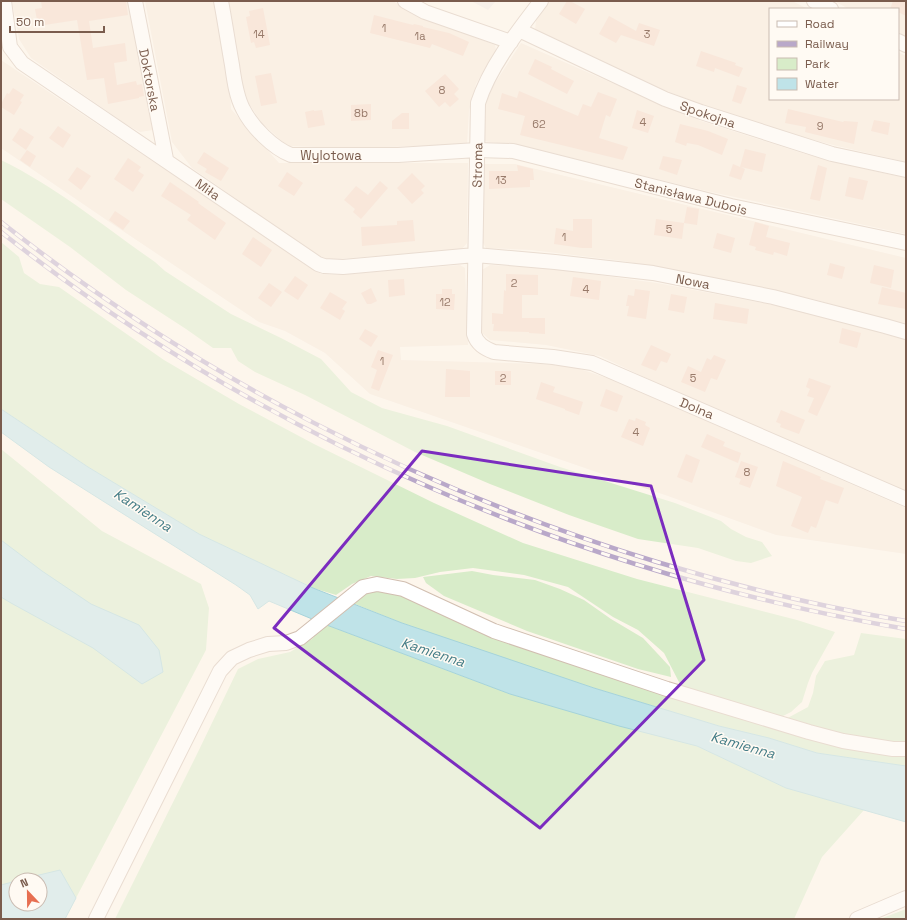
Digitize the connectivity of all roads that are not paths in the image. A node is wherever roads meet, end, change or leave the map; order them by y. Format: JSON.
{"nodes":[{"id":1,"x":4,"y":1,"type":"edge"},
{"id":2,"x":135,"y":1,"type":"edge"},
{"id":3,"x":221,"y":1,"type":"edge"},
{"id":4,"x":405,"y":1,"type":"edge"},
{"id":5,"x":541,"y":1,"type":"edge"},
{"id":6,"x":814,"y":1,"type":"edge"},
{"id":7,"x":829,"y":8,"type":"edge"},
{"id":8,"x":519,"y":30,"type":"junction"},
{"id":9,"x":512,"y":42,"type":"junction"},
{"id":10,"x":6,"y":47,"type":"edge"},
{"id":11,"x":477,"y":150,"type":"junction"},
{"id":12,"x":166,"y":160,"type":"junction"},
{"id":13,"x":906,"y":170,"type":"edge"},
{"id":14,"x":906,"y":243,"type":"edge"},
{"id":15,"x":476,"y":255,"type":"junction"},
{"id":16,"x":906,"y":332,"type":"edge"},
{"id":17,"x":480,"y":346,"type":"joint"},
{"id":18,"x":906,"y":499,"type":"edge"},
{"id":19,"x":906,"y":749,"type":"edge"},
{"id":20,"x":906,"y":898,"type":"edge"},
{"id":21,"x":96,"y":919,"type":"edge"},
{"id":22,"x":857,"y":919,"type":"edge"}],
"edges":[{"from":1,"to":10,"type":"street","name":"Miła"},
{"from":2,"to":12,"type":"street","name":"Doktorska"},
{"from":3,"to":11,"type":"street","name":"Wylotowa"},
{"from":4,"to":9,"type":"street"},
{"from":5,"to":8,"type":"street","name":"Stroma"},
{"from":6,"to":7,"type":"street"},
{"from":8,"to":9,"type":"street","name":"Stroma"},
{"from":8,"to":13,"type":"street","name":"Spokojna"},
{"from":9,"to":11,"type":"street","name":"Stroma"},
{"from":10,"to":12,"type":"street","name":"Miła"},
{"from":11,"to":14,"type":"street","name":"Stanisława Dubois"},
{"from":11,"to":15,"type":"street","name":"Stroma"},
{"from":12,"to":15,"type":"street","name":"Miła"},
{"from":15,"to":16,"type":"street","name":"Nowa"},
{"from":15,"to":17,"type":"street","name":"Stroma"},
{"from":17,"to":18,"type":"street","name":"Dolna"},
{"from":19,"to":21,"type":"street"},
{"from":20,"to":22,"type":"street"}]}
